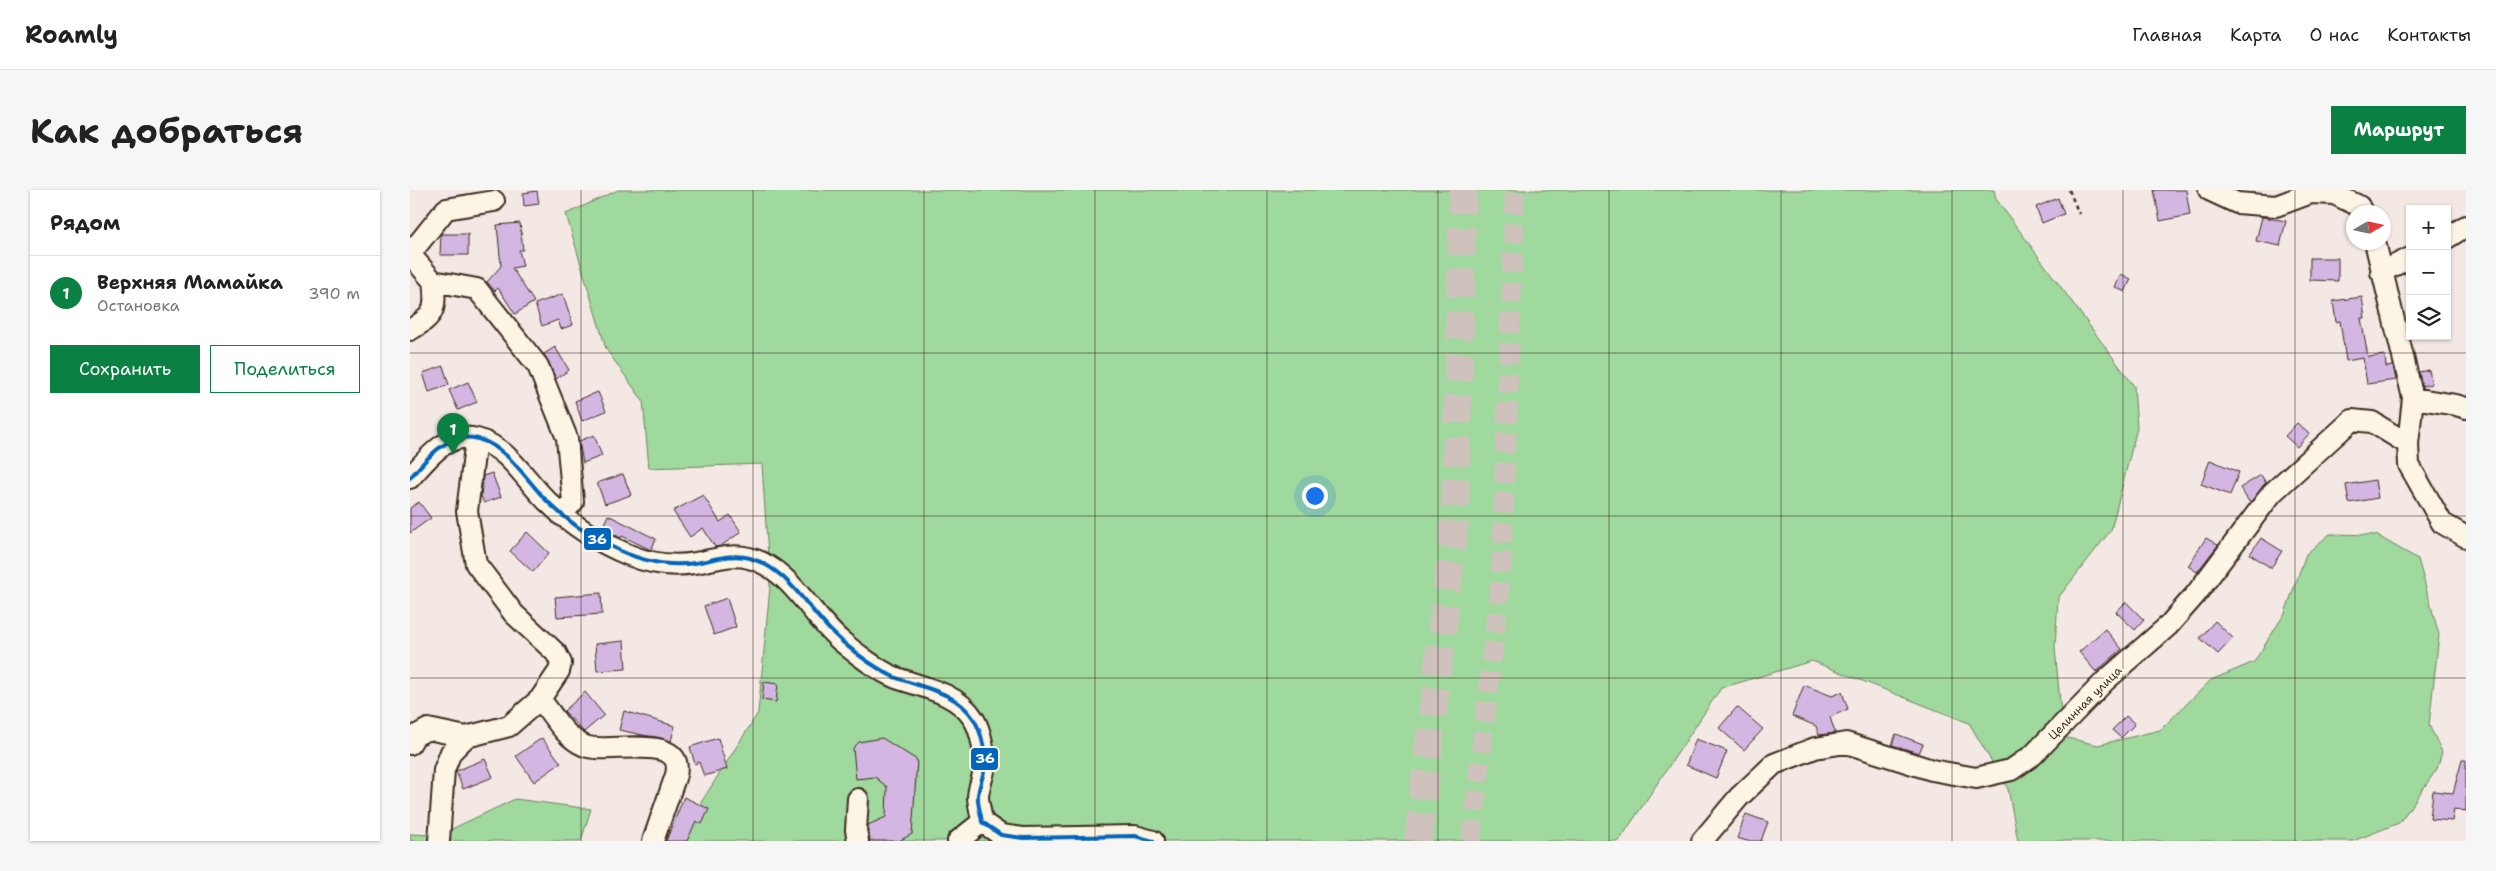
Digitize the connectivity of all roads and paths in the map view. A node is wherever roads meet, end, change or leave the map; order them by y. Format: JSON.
{"nodes":[{"id":1,"x":2069,"y":190,"type":"edge"},
{"id":2,"x":2209,"y":190,"type":"edge"},
{"id":3,"x":494,"y":201,"type":"dead end"},
{"id":4,"x":2357,"y":205,"type":"edge"},
{"id":5,"x":2079,"y":214,"type":"dead end"},
{"id":6,"x":2466,"y":226,"type":"edge"},
{"id":7,"x":2451,"y":235,"type":"edge"},
{"id":8,"x":2377,"y":250,"type":"edge"},
{"id":9,"x":410,"y":254,"type":"edge"},
{"id":10,"x":2406,"y":260,"type":"edge"},
{"id":11,"x":2381,"y":272,"type":"junction"},
{"id":12,"x":433,"y":281,"type":"junction"},
{"id":13,"x":410,"y":330,"type":"edge"},
{"id":14,"x":2413,"y":398,"type":"junction"},
{"id":15,"x":2466,"y":408,"type":"edge"},
{"id":16,"x":476,"y":439,"type":"junction"},
{"id":17,"x":2408,"y":444,"type":"junction"},
{"id":18,"x":410,"y":478,"type":"edge"},
{"id":19,"x":562,"y":515,"type":"junction"},
{"id":20,"x":2466,"y":537,"type":"edge"},
{"id":21,"x":540,"y":699,"type":"junction"},
{"id":22,"x":466,"y":737,"type":"junction"},
{"id":23,"x":410,"y":744,"type":"edge"},
{"id":24,"x":858,"y":799,"type":"dead end"},
{"id":25,"x":982,"y":822,"type":"junction"},
{"id":26,"x":439,"y":841,"type":"edge"},
{"id":27,"x":653,"y":841,"type":"edge"},
{"id":28,"x":858,"y":841,"type":"edge"},
{"id":29,"x":958,"y":841,"type":"edge"},
{"id":30,"x":1154,"y":841,"type":"edge"},
{"id":31,"x":1702,"y":841,"type":"edge"}],
"edges":[{"from":1,"to":5,"type":"path"},
{"from":2,"to":4,"type":"street"},
{"from":3,"to":9,"type":"street"},
{"from":6,"to":7,"type":"street"},
{"from":8,"to":11,"type":"street"},
{"from":9,"to":12,"type":"street"},
{"from":10,"to":11,"type":"street"},
{"from":11,"to":14,"type":"street"},
{"from":12,"to":13,"type":"street"},
{"from":12,"to":19,"type":"street"},
{"from":14,"to":15,"type":"street"},
{"from":14,"to":17,"type":"street"},
{"from":16,"to":18,"type":"street"},
{"from":16,"to":19,"type":"street"},
{"from":16,"to":21,"type":"street"},
{"from":17,"to":20,"type":"street"},
{"from":17,"to":31,"type":"street","name":"Целинная улица"},
{"from":19,"to":25,"type":"street"},
{"from":21,"to":22,"type":"street"},
{"from":21,"to":27,"type":"street"},
{"from":22,"to":23,"type":"street"},
{"from":22,"to":26,"type":"street"},
{"from":24,"to":28,"type":"street"},
{"from":25,"to":29,"type":"street"},
{"from":25,"to":30,"type":"street"}]}
